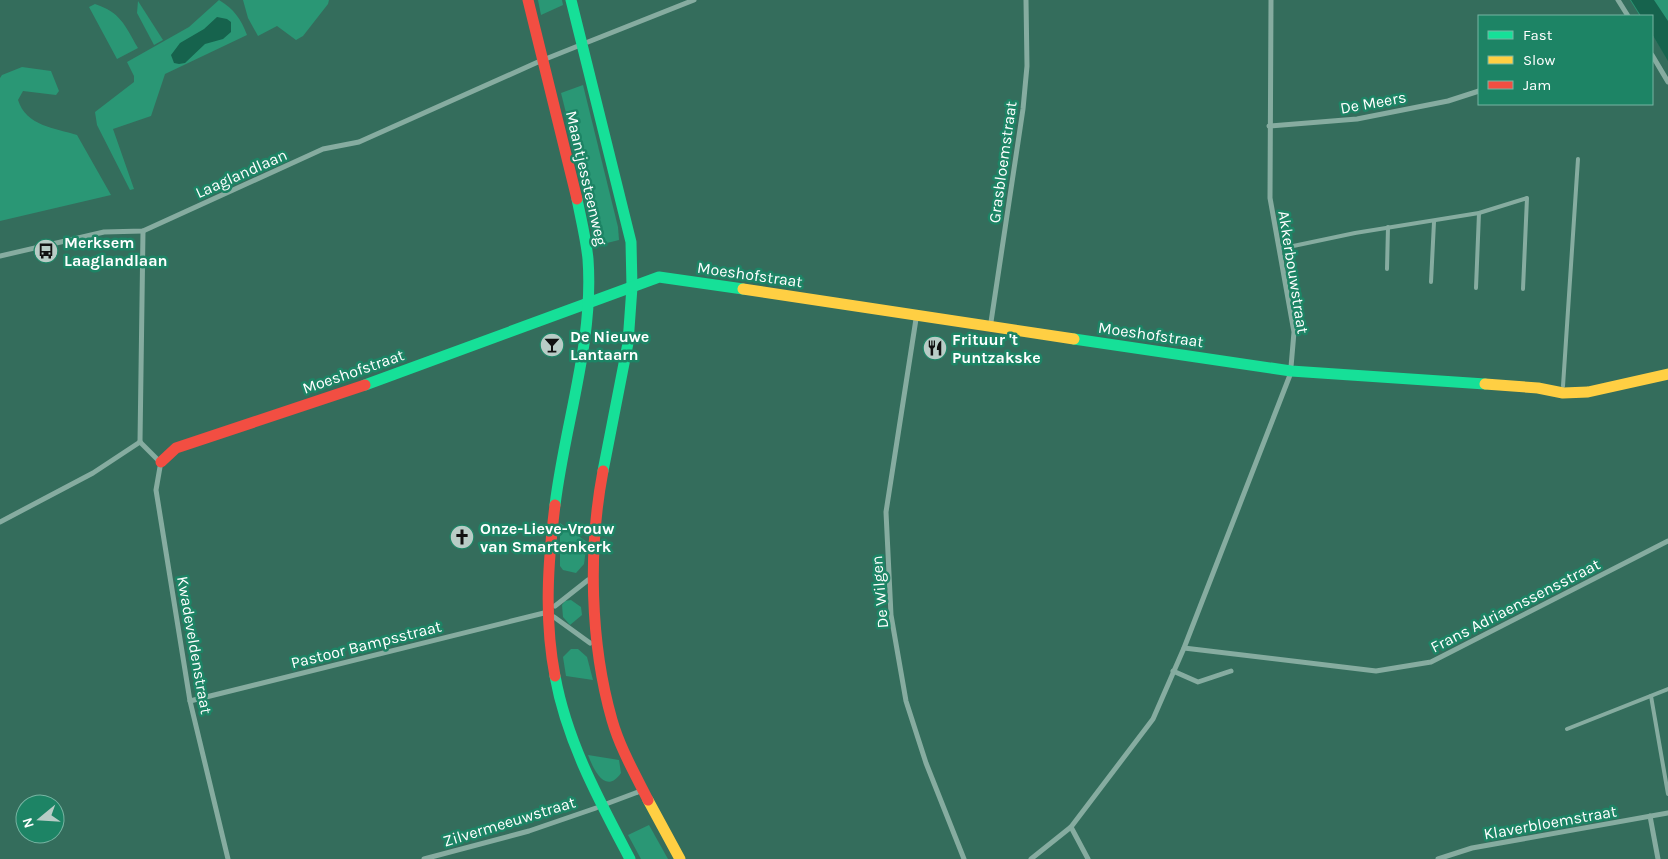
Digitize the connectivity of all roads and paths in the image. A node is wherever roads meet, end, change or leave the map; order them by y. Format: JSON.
{"nodes":[{"id":1,"x":528,"y":0,"type":"edge"},
{"id":2,"x":572,"y":0,"type":"edge"},
{"id":3,"x":694,"y":0,"type":"edge"},
{"id":4,"x":1026,"y":0,"type":"edge"},
{"id":5,"x":1271,"y":0,"type":"edge"},
{"id":6,"x":1618,"y":0,"type":"edge"},
{"id":7,"x":1627,"y":15,"type":"edge"},
{"id":8,"x":582,"y":44,"type":"junction"},
{"id":9,"x":1653,"y":57,"type":"edge"},
{"id":10,"x":543,"y":60,"type":"junction"},
{"id":11,"x":1668,"y":82,"type":"edge"},
{"id":12,"x":1478,"y":91,"type":"edge"},
{"id":13,"x":1269,"y":126,"type":"junction"},
{"id":14,"x":1578,"y":159,"type":"dead end"},
{"id":15,"x":1479,"y":213,"type":"junction"},
{"id":16,"x":1434,"y":222,"type":"junction"},
{"id":17,"x":1388,"y":227,"type":"junction"},
{"id":18,"x":143,"y":231,"type":"junction"},
{"id":19,"x":1279,"y":249,"type":"junction"},
{"id":20,"x":0,"y":256,"type":"edge"},
{"id":21,"x":1387,"y":269,"type":"dead end"},
{"id":22,"x":1431,"y":282,"type":"dead end"},
{"id":23,"x":632,"y":287,"type":"junction"},
{"id":24,"x":1476,"y":288,"type":"dead end"},
{"id":25,"x":1522,"y":288,"type":"dead end"},
{"id":26,"x":588,"y":304,"type":"junction"},
{"id":27,"x":917,"y":314,"type":"junction"},
{"id":28,"x":991,"y":326,"type":"junction"},
{"id":29,"x":1291,"y":371,"type":"junction"},
{"id":30,"x":1668,"y":374,"type":"edge"},
{"id":31,"x":1562,"y":393,"type":"junction"},
{"id":32,"x":140,"y":442,"type":"junction"},
{"id":33,"x":161,"y":462,"type":"junction"},
{"id":34,"x":0,"y":522,"type":"edge"},
{"id":35,"x":1668,"y":541,"type":"edge"},
{"id":36,"x":594,"y":575,"type":"junction"},
{"id":37,"x":548,"y":612,"type":"junction"},
{"id":38,"x":596,"y":647,"type":"junction"},
{"id":39,"x":1184,"y":648,"type":"junction"},
{"id":40,"x":1173,"y":671,"type":"junction"},
{"id":41,"x":1231,"y":672,"type":"dead end"},
{"id":42,"x":1668,"y":689,"type":"edge"},
{"id":43,"x":1651,"y":696,"type":"junction"},
{"id":44,"x":190,"y":701,"type":"junction"},
{"id":45,"x":1567,"y":730,"type":"dead end"},
{"id":46,"x":644,"y":790,"type":"junction"},
{"id":47,"x":1668,"y":794,"type":"edge"},
{"id":48,"x":602,"y":806,"type":"junction"},
{"id":49,"x":1668,"y":813,"type":"edge"},
{"id":50,"x":1650,"y":816,"type":"junction"},
{"id":51,"x":1071,"y":827,"type":"junction"},
{"id":52,"x":454,"y":852,"type":"junction"},
{"id":53,"x":228,"y":859,"type":"edge"},
{"id":54,"x":424,"y":859,"type":"edge"},
{"id":55,"x":456,"y":859,"type":"edge"},
{"id":56,"x":630,"y":859,"type":"edge"},
{"id":57,"x":680,"y":859,"type":"edge"},
{"id":58,"x":964,"y":859,"type":"edge"},
{"id":59,"x":1031,"y":859,"type":"edge"},
{"id":60,"x":1088,"y":859,"type":"edge"},
{"id":61,"x":1438,"y":859,"type":"edge"},
{"id":62,"x":1658,"y":859,"type":"edge"}],
"edges":[{"from":1,"to":10,"type":"street","name":"Maantjessteenweg"},
{"from":2,"to":8,"type":"street","name":"Maantjessteenweg"},
{"from":3,"to":8,"type":"street","name":"Laaglandlaan"},
{"from":4,"to":28,"type":"street","name":"Grasbloemstraat"},
{"from":5,"to":13,"type":"street","name":"Akkerbouwstraat"},
{"from":6,"to":7,"type":"street"},
{"from":8,"to":10,"type":"street","name":"Laaglandlaan"},
{"from":8,"to":23,"type":"street","name":"Maantjessteenweg"},
{"from":9,"to":11,"type":"street"},
{"from":10,"to":18,"type":"street","name":"Laaglandlaan"},
{"from":10,"to":26,"type":"street","name":"Maantjessteenweg"},
{"from":12,"to":13,"type":"street","name":"De Meers"},
{"from":13,"to":19,"type":"street","name":"Akkerbouwstraat"},
{"from":14,"to":31,"type":"lane"},
{"from":15,"to":16,"type":"lane"},
{"from":15,"to":24,"type":"lane"},
{"from":15,"to":25,"type":"lane"},
{"from":16,"to":17,"type":"lane"},
{"from":16,"to":22,"type":"lane"},
{"from":17,"to":19,"type":"lane"},
{"from":17,"to":21,"type":"lane"},
{"from":18,"to":20,"type":"street"},
{"from":18,"to":32,"type":"street"},
{"from":19,"to":29,"type":"street","name":"Akkerbouwstraat"},
{"from":23,"to":26,"type":"street"},
{"from":23,"to":27,"type":"street","name":"Moeshofstraat"},
{"from":23,"to":36,"type":"street","name":"Maantjessteenweg"},
{"from":26,"to":33,"type":"street","name":"Moeshofstraat"},
{"from":26,"to":37,"type":"street","name":"Maantjessteenweg"},
{"from":27,"to":28,"type":"street","name":"Moeshofstraat"},
{"from":27,"to":58,"type":"street","name":"De Wilgen"},
{"from":28,"to":29,"type":"street","name":"Moeshofstraat"},
{"from":29,"to":31,"type":"street","name":"Moeshofstraat"},
{"from":29,"to":39,"type":"street","name":"Akkerbouwstraat"},
{"from":30,"to":31,"type":"street","name":"Moeshofstraat"},
{"from":32,"to":33,"type":"street"},
{"from":32,"to":34,"type":"street"},
{"from":33,"to":44,"type":"street","name":"Kwadeveldenstraat"},
{"from":35,"to":39,"type":"street","name":"Frans Adriaenssensstraat"},
{"from":36,"to":37,"type":"street","name":"Pastoor Bampsstraat"},
{"from":36,"to":38,"type":"street","name":"Maantjessteenweg"},
{"from":37,"to":38,"type":"street"},
{"from":37,"to":44,"type":"street","name":"Pastoor Bampsstraat"},
{"from":37,"to":48,"type":"street","name":"Maantjessteenweg"},
{"from":38,"to":46,"type":"street","name":"Maantjessteenweg"},
{"from":39,"to":40,"type":"street"},
{"from":40,"to":41,"type":"street"},
{"from":40,"to":51,"type":"street"},
{"from":42,"to":43,"type":"lane"},
{"from":43,"to":45,"type":"lane"},
{"from":43,"to":47,"type":"lane"},
{"from":44,"to":53,"type":"street","name":"Kwadeveldenstraat"},
{"from":46,"to":48,"type":"street"},
{"from":46,"to":57,"type":"street","name":"Maantjessteenweg"},
{"from":48,"to":52,"type":"street","name":"Zilvermeeuwstraat"},
{"from":48,"to":56,"type":"street","name":"Maantjessteenweg"},
{"from":49,"to":50,"type":"street","name":"Klaverbloemstraat"},
{"from":50,"to":61,"type":"street","name":"Klaverbloemstraat"},
{"from":50,"to":62,"type":"street"},
{"from":51,"to":59,"type":"street"},
{"from":51,"to":60,"type":"street"},
{"from":52,"to":54,"type":"street","name":"Zilvermeeuwstraat"},
{"from":52,"to":55,"type":"street"}]}
